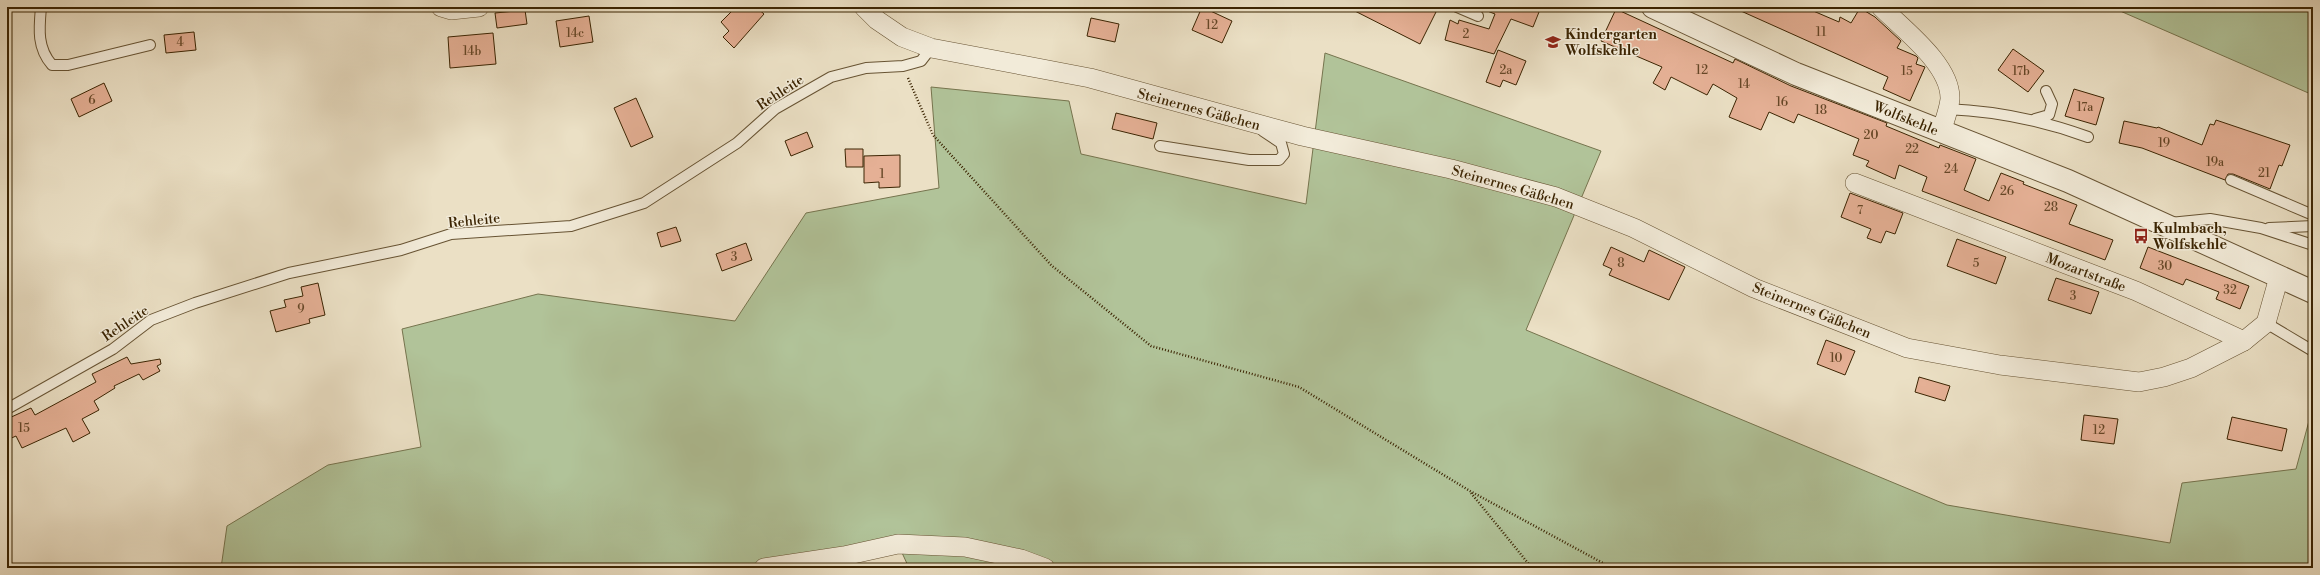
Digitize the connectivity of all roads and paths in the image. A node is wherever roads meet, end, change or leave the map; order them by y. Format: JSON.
{"nodes":[{"id":1,"x":41,"y":7,"type":"edge"},
{"id":2,"x":441,"y":7,"type":"edge"},
{"id":3,"x":479,"y":7,"type":"edge"},
{"id":4,"x":864,"y":7,"type":"edge"},
{"id":5,"x":1457,"y":7,"type":"edge"},
{"id":6,"x":1653,"y":7,"type":"edge"},
{"id":7,"x":1881,"y":7,"type":"edge"},
{"id":8,"x":1478,"y":16,"type":"dead end"},
{"id":9,"x":150,"y":45,"type":"dead end"},
{"id":10,"x":931,"y":48,"type":"junction"},
{"id":11,"x":903,"y":66,"type":"junction"},
{"id":12,"x":2046,"y":91,"type":"dead end"},
{"id":13,"x":1947,"y":110,"type":"junction"},
{"id":14,"x":2029,"y":119,"type":"junction"},
{"id":15,"x":1252,"y":123,"type":"junction"},
{"id":16,"x":1941,"y":132,"type":"junction"},
{"id":17,"x":2088,"y":137,"type":"dead end"},
{"id":18,"x":1160,"y":146,"type":"dead end"},
{"id":19,"x":2231,"y":180,"type":"dead end"},
{"id":20,"x":1856,"y":182,"type":"dead end"},
{"id":21,"x":2313,"y":214,"type":"edge"},
{"id":22,"x":2162,"y":223,"type":"junction"},
{"id":23,"x":2313,"y":226,"type":"edge"},
{"id":24,"x":2261,"y":228,"type":"junction"},
{"id":25,"x":2313,"y":245,"type":"edge"},
{"id":26,"x":2278,"y":277,"type":"junction"},
{"id":27,"x":2313,"y":292,"type":"edge"},
{"id":28,"x":2266,"y":323,"type":"junction"},
{"id":29,"x":2244,"y":341,"type":"junction"},
{"id":30,"x":2313,"y":351,"type":"edge"},
{"id":31,"x":7,"y":409,"type":"edge"},
{"id":32,"x":1470,"y":491,"type":"junction"},
{"id":33,"x":764,"y":568,"type":"edge"},
{"id":34,"x":1045,"y":568,"type":"edge"},
{"id":35,"x":1532,"y":568,"type":"edge"},
{"id":36,"x":1612,"y":568,"type":"edge"}],
"edges":[{"from":1,"to":9,"type":"lane"},
{"from":2,"to":3,"type":"street"},
{"from":4,"to":10,"type":"street","name":"Steinernes Gäßchen"},
{"from":5,"to":8,"type":"lane"},
{"from":6,"to":16,"type":"street","name":"Wolfskehle"},
{"from":7,"to":13,"type":"street"},
{"from":10,"to":11,"type":"lane","name":"Rehleite"},
{"from":10,"to":15,"type":"street","name":"Steinernes Gäßchen"},
{"from":11,"to":31,"type":"lane","name":"Rehleite"},
{"from":11,"to":32,"type":"path"},
{"from":12,"to":14,"type":"lane"},
{"from":13,"to":14,"type":"lane"},
{"from":13,"to":16,"type":"street"},
{"from":14,"to":17,"type":"lane"},
{"from":15,"to":18,"type":"lane"},
{"from":15,"to":29,"type":"street","name":"Steinernes Gäßchen"},
{"from":16,"to":22,"type":"street","name":"Wolfskehle"},
{"from":19,"to":21,"type":"lane"},
{"from":20,"to":29,"type":"street","name":"Mozartstraße"},
{"from":22,"to":24,"type":"lane","name":"Wolfskehle"},
{"from":22,"to":26,"type":"street","name":"Wolfskehle"},
{"from":23,"to":24,"type":"lane","name":"Wolfskehle"},
{"from":24,"to":25,"type":"lane","name":"Wolfskehle"},
{"from":26,"to":27,"type":"street","name":"Wolfskehle"},
{"from":26,"to":28,"type":"street"},
{"from":28,"to":29,"type":"street"},
{"from":28,"to":30,"type":"lane"},
{"from":32,"to":35,"type":"path"},
{"from":32,"to":36,"type":"path"},
{"from":33,"to":34,"type":"street"}]}
